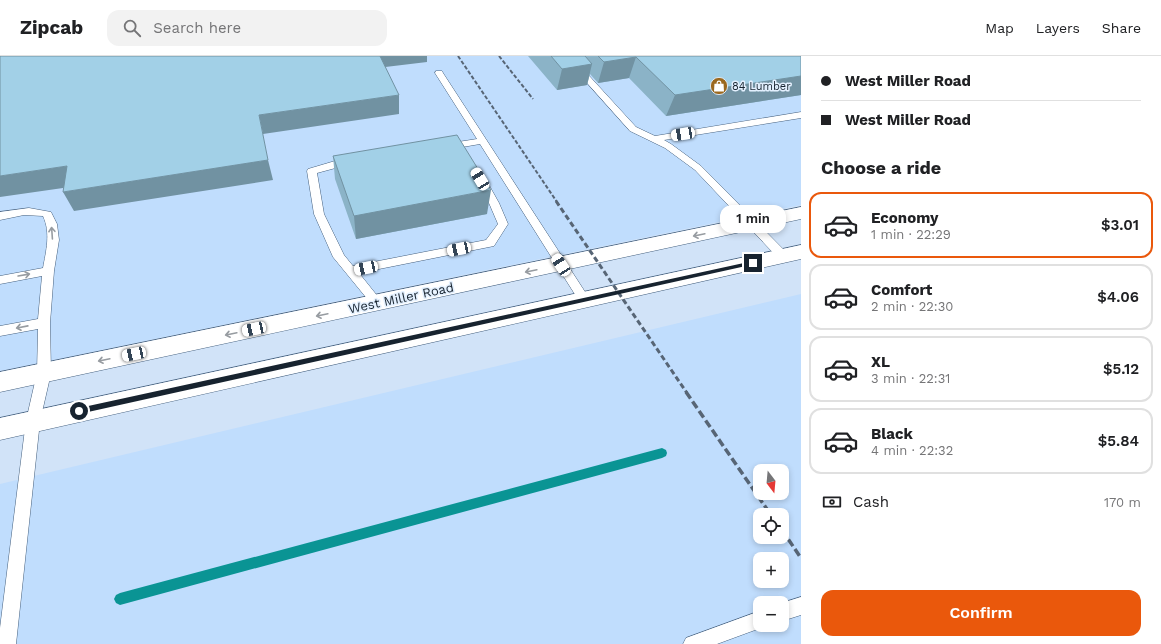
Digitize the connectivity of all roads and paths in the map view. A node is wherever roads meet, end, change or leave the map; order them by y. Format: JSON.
{"nodes":[{"id":1,"x":567,"y":56,"type":"edge"},
{"id":2,"x":439,"y":73,"type":"dead end"},
{"id":3,"x":801,"y":115,"type":"edge"},
{"id":4,"x":654,"y":139,"type":"junction"},
{"id":5,"x":482,"y":141,"type":"junction"},
{"id":6,"x":459,"y":145,"type":"junction"},
{"id":7,"x":436,"y":148,"type":"edge"},
{"id":8,"x":467,"y":158,"type":"edge"},
{"id":9,"x":361,"y":160,"type":"edge"},
{"id":10,"x":475,"y":170,"type":"edge"},
{"id":11,"x":801,"y":214,"type":"edge"},
{"id":12,"x":0,"y":216,"type":"edge"},
{"id":13,"x":751,"y":224,"type":"junction"},
{"id":14,"x":792,"y":254,"type":"edge"},
{"id":15,"x":561,"y":265,"type":"junction"},
{"id":16,"x":48,"y":271,"type":"junction"},
{"id":17,"x":351,"y":271,"type":"junction"},
{"id":18,"x":0,"y":280,"type":"edge"},
{"id":19,"x":585,"y":301,"type":"junction"},
{"id":20,"x":377,"y":304,"type":"junction"},
{"id":21,"x":44,"y":322,"type":"junction"},
{"id":22,"x":0,"y":331,"type":"edge"},
{"id":23,"x":44,"y":373,"type":"junction"},
{"id":24,"x":0,"y":382,"type":"edge"},
{"id":25,"x":33,"y":421,"type":"junction"},
{"id":26,"x":0,"y":429,"type":"edge"},
{"id":27,"x":801,"y":606,"type":"edge"},
{"id":28,"x":789,"y":610,"type":"edge"},
{"id":29,"x":753,"y":622,"type":"edge"},
{"id":30,"x":7,"y":644,"type":"edge"},
{"id":31,"x":692,"y":644,"type":"edge"}],
"edges":[{"from":1,"to":4,"type":"lane"},
{"from":2,"to":5,"type":"lane"},
{"from":3,"to":4,"type":"lane"},
{"from":4,"to":13,"type":"lane"},
{"from":5,"to":6,"type":"lane"},
{"from":5,"to":15,"type":"lane"},
{"from":6,"to":7,"type":"lane"},
{"from":6,"to":8,"type":"lane"},
{"from":9,"to":17,"type":"lane"},
{"from":10,"to":17,"type":"lane"},
{"from":11,"to":13,"type":"main road","name":"West Miller Road"},
{"from":16,"to":12,"type":"lane","one_way":true},
{"from":13,"to":14,"type":"lane"},
{"from":13,"to":15,"type":"main road","name":"West Miller Road","one_way":true},
{"from":14,"to":19,"type":"main road"},
{"from":15,"to":19,"type":"lane"},
{"from":15,"to":20,"type":"main road","name":"West Miller Road","one_way":true},
{"from":18,"to":16,"type":"lane","one_way":true},
{"from":16,"to":21,"type":"lane"},
{"from":17,"to":20,"type":"lane"},
{"from":19,"to":25,"type":"main road"},
{"from":20,"to":23,"type":"main road","name":"West Miller Road","one_way":true},
{"from":21,"to":22,"type":"lane","one_way":true},
{"from":21,"to":23,"type":"lane"},
{"from":23,"to":24,"type":"main road","name":"West Miller Road"},
{"from":23,"to":25,"type":"lane"},
{"from":25,"to":26,"type":"main road"},
{"from":25,"to":30,"type":"lane"},
{"from":27,"to":28,"type":"lane"},
{"from":29,"to":31,"type":"lane"}]}
